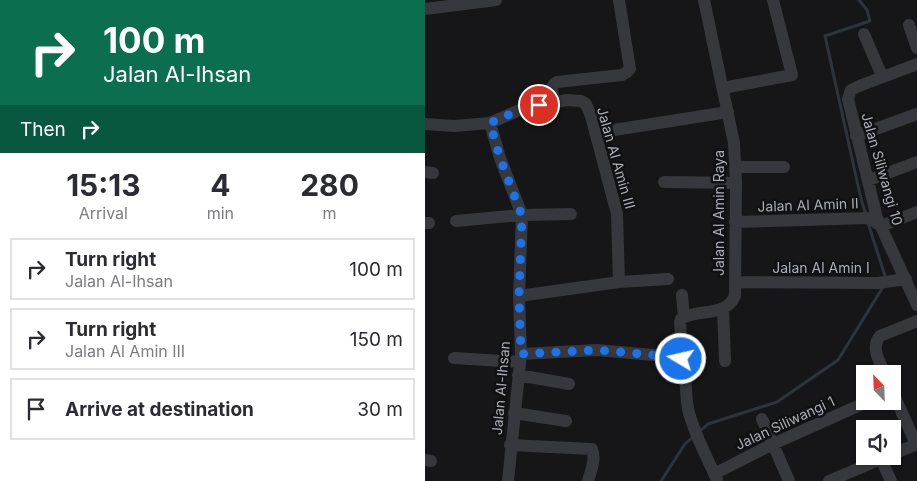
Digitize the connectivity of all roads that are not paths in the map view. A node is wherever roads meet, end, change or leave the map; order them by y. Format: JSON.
{"nodes":[{"id":1,"x":496,"y":0,"type":"edge"},
{"id":2,"x":619,"y":0,"type":"edge"},
{"id":3,"x":704,"y":0,"type":"edge"},
{"id":4,"x":773,"y":0,"type":"edge"},
{"id":5,"x":425,"y":9,"type":"edge"},
{"id":6,"x":909,"y":25,"type":"dead end"},
{"id":7,"x":864,"y":34,"type":"dead end"},
{"id":8,"x":917,"y":48,"type":"edge"},
{"id":9,"x":917,"y":64,"type":"edge"},
{"id":10,"x":882,"y":76,"type":"junction"},
{"id":11,"x":723,"y":88,"type":"junction"},
{"id":12,"x":554,"y":102,"type":"junction"},
{"id":13,"x":728,"y":112,"type":"junction"},
{"id":14,"x":917,"y":114,"type":"edge"},
{"id":15,"x":490,"y":123,"type":"junction"},
{"id":16,"x":425,"y":124,"type":"edge"},
{"id":17,"x":595,"y":133,"type":"junction"},
{"id":18,"x":856,"y":136,"type":"junction"},
{"id":19,"x":917,"y":162,"type":"edge"},
{"id":20,"x":735,"y":167,"type":"junction"},
{"id":21,"x":784,"y":167,"type":"dead end"},
{"id":22,"x":869,"y":180,"type":"junction"},
{"id":23,"x":664,"y":182,"type":"dead end"},
{"id":24,"x":736,"y":184,"type":"junction"},
{"id":25,"x":917,"y":212,"type":"edge"},
{"id":26,"x":571,"y":214,"type":"dead end"},
{"id":27,"x":522,"y":216,"type":"junction"},
{"id":28,"x":456,"y":221,"type":"dead end"},
{"id":29,"x":735,"y":222,"type":"junction"},
{"id":30,"x":881,"y":226,"type":"junction"},
{"id":31,"x":667,"y":279,"type":"dead end"},
{"id":32,"x":901,"y":280,"type":"junction"},
{"id":33,"x":619,"y":282,"type":"junction"},
{"id":34,"x":735,"y":282,"type":"junction"},
{"id":35,"x":682,"y":295,"type":"dead end"},
{"id":36,"x":519,"y":296,"type":"junction"},
{"id":37,"x":917,"y":305,"type":"edge"},
{"id":38,"x":723,"y":308,"type":"junction"},
{"id":39,"x":684,"y":317,"type":"junction"},
{"id":40,"x":917,"y":322,"type":"edge"},
{"id":41,"x":453,"y":358,"type":"dead end"},
{"id":42,"x":521,"y":358,"type":"junction"},
{"id":43,"x":681,"y":359,"type":"junction"},
{"id":44,"x":725,"y":361,"type":"dead end"},
{"id":45,"x":881,"y":365,"type":"edge"},
{"id":46,"x":518,"y":375,"type":"junction"},
{"id":47,"x":569,"y":384,"type":"dead end"},
{"id":48,"x":856,"y":407,"type":"edge"},
{"id":49,"x":901,"y":410,"type":"edge"},
{"id":50,"x":514,"y":413,"type":"junction"},
{"id":51,"x":762,"y":419,"type":"dead end"},
{"id":52,"x":566,"y":421,"type":"dead end"},
{"id":53,"x":773,"y":444,"type":"junction"},
{"id":54,"x":916,"y":444,"type":"edge"},
{"id":55,"x":510,"y":445,"type":"junction"},
{"id":56,"x":901,"y":450,"type":"edge"},
{"id":57,"x":866,"y":465,"type":"edge"},
{"id":58,"x":888,"y":465,"type":"edge"},
{"id":59,"x":715,"y":477,"type":"edge"},
{"id":60,"x":508,"y":481,"type":"edge"},
{"id":61,"x":588,"y":481,"type":"edge"},
{"id":62,"x":789,"y":481,"type":"edge"},
{"id":63,"x":829,"y":481,"type":"edge"},
{"id":64,"x":891,"y":481,"type":"edge"}],
"edges":[{"from":1,"to":5,"type":"street"},
{"from":2,"to":12,"type":"street"},
{"from":3,"to":11,"type":"street","name":"Jalan Al Amin Raya"},
{"from":4,"to":11,"type":"street"},
{"from":6,"to":8,"type":"street"},
{"from":7,"to":10,"type":"street"},
{"from":9,"to":10,"type":"street"},
{"from":10,"to":18,"type":"street","name":"Jalan Siliwangi 10"},
{"from":11,"to":13,"type":"street","name":"Jalan Al Amin Raya"},
{"from":12,"to":15,"type":"street","name":"Jalan Al Amin III"},
{"from":12,"to":17,"type":"street","name":"Jalan Al Amin III"},
{"from":13,"to":17,"type":"street"},
{"from":13,"to":20,"type":"street","name":"Jalan Al Amin Raya"},
{"from":14,"to":18,"type":"street"},
{"from":15,"to":16,"type":"street","name":"Jalan Al Amin III"},
{"from":15,"to":27,"type":"street","name":"Jalan Al-Ihsan"},
{"from":17,"to":33,"type":"street","name":"Jalan Al Amin III"},
{"from":18,"to":22,"type":"street","name":"Jalan Siliwangi 10"},
{"from":19,"to":22,"type":"street"},
{"from":20,"to":21,"type":"street"},
{"from":20,"to":24,"type":"street","name":"Jalan Al Amin Raya"},
{"from":22,"to":30,"type":"street","name":"Jalan Siliwangi 10"},
{"from":23,"to":24,"type":"street"},
{"from":24,"to":29,"type":"street","name":"Jalan Al Amin Raya"},
{"from":25,"to":30,"type":"street"},
{"from":26,"to":27,"type":"street"},
{"from":27,"to":28,"type":"street"},
{"from":27,"to":36,"type":"street","name":"Jalan Al-Ihsan"},
{"from":29,"to":30,"type":"street","name":"Jalan Al Amin II"},
{"from":29,"to":34,"type":"street","name":"Jalan Al Amin Raya"},
{"from":30,"to":32,"type":"street","name":"Jalan Siliwangi 10"},
{"from":31,"to":33,"type":"street"},
{"from":32,"to":34,"type":"street","name":"Jalan Al Amin I"},
{"from":32,"to":37,"type":"street","name":"Jalan Siliwangi 10"},
{"from":33,"to":36,"type":"street"},
{"from":34,"to":38,"type":"street","name":"Jalan Al Amin Raya"},
{"from":35,"to":39,"type":"street"},
{"from":36,"to":42,"type":"street","name":"Jalan Al-Ihsan"},
{"from":38,"to":39,"type":"street"},
{"from":38,"to":44,"type":"street"},
{"from":39,"to":43,"type":"street"},
{"from":40,"to":45,"type":"street"},
{"from":41,"to":42,"type":"street"},
{"from":42,"to":43,"type":"street"},
{"from":42,"to":46,"type":"street","name":"Jalan Al-Ihsan"},
{"from":43,"to":59,"type":"street"},
{"from":46,"to":47,"type":"street"},
{"from":46,"to":50,"type":"street","name":"Jalan Al-Ihsan"},
{"from":48,"to":53,"type":"street","name":"Jalan Siliwangi 1"},
{"from":49,"to":54,"type":"street"},
{"from":50,"to":52,"type":"street"},
{"from":50,"to":55,"type":"street","name":"Jalan Al-Ihsan"},
{"from":51,"to":53,"type":"street"},
{"from":53,"to":59,"type":"street","name":"Jalan Siliwangi 1"},
{"from":53,"to":62,"type":"street"},
{"from":54,"to":56,"type":"street"},
{"from":55,"to":60,"type":"street","name":"Jalan Al-Ihsan"},
{"from":55,"to":61,"type":"street"},
{"from":57,"to":63,"type":"street"},
{"from":58,"to":64,"type":"street"}]}
